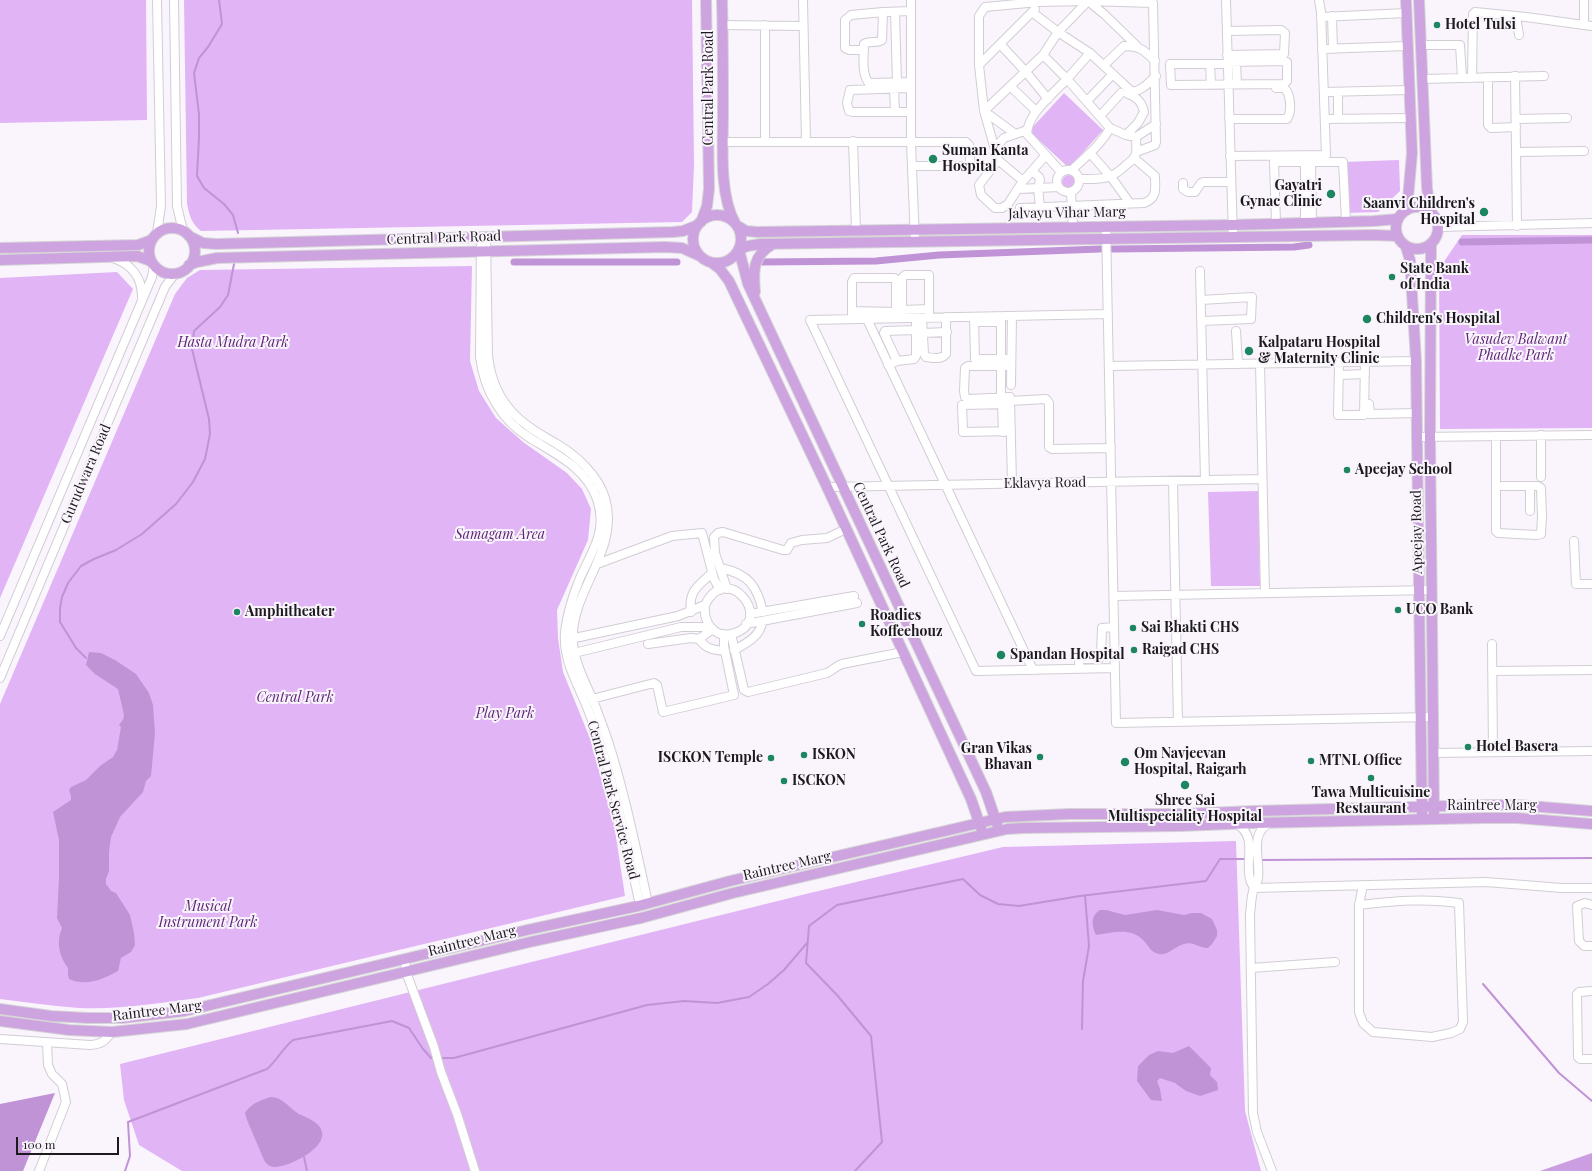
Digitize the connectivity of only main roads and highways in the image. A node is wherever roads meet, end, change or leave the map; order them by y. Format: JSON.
{"nodes":[{"id":1,"x":706,"y":0,"type":"edge"},
{"id":2,"x":722,"y":0,"type":"edge"},
{"id":3,"x":1406,"y":0,"type":"edge"},
{"id":4,"x":1419,"y":0,"type":"edge"},
{"id":5,"x":1407,"y":210,"type":"junction"},
{"id":6,"x":1430,"y":212,"type":"junction"},
{"id":7,"x":1398,"y":219,"type":"junction"},
{"id":8,"x":699,"y":224,"type":"junction"},
{"id":9,"x":736,"y":224,"type":"junction"},
{"id":10,"x":186,"y":234,"type":"junction"},
{"id":11,"x":155,"y":236,"type":"junction"},
{"id":12,"x":1397,"y":236,"type":"junction"},
{"id":13,"x":773,"y":244,"type":"junction"},
{"id":14,"x":1431,"y":244,"type":"junction"},
{"id":15,"x":1406,"y":247,"type":"junction"},
{"id":16,"x":0,"y":248,"type":"edge"},
{"id":17,"x":739,"y":250,"type":"junction"},
{"id":18,"x":700,"y":256,"type":"junction"},
{"id":19,"x":0,"y":260,"type":"edge"},
{"id":20,"x":153,"y":263,"type":"junction"},
{"id":21,"x":712,"y":263,"type":"junction"},
{"id":22,"x":189,"y":265,"type":"junction"},
{"id":23,"x":756,"y":301,"type":"junction"},
{"id":24,"x":1434,"y":807,"type":"junction"},
{"id":25,"x":1422,"y":808,"type":"junction"},
{"id":26,"x":1592,"y":811,"type":"edge"},
{"id":27,"x":995,"y":819,"type":"junction"},
{"id":28,"x":1422,"y":820,"type":"junction"},
{"id":29,"x":1434,"y":820,"type":"junction"},
{"id":30,"x":979,"y":822,"type":"junction"},
{"id":31,"x":1592,"y":824,"type":"edge"},
{"id":32,"x":998,"y":831,"type":"junction"},
{"id":33,"x":982,"y":834,"type":"junction"},
{"id":34,"x":0,"y":1009,"type":"edge"},
{"id":35,"x":0,"y":1021,"type":"edge"}],
"edges":[{"from":1,"to":8,"type":"main road","name":"Central Park Road"},
{"from":2,"to":9,"type":"main road","name":"Central Park Road"},
{"from":3,"to":5,"type":"main road"},
{"from":4,"to":6,"type":"main road"},
{"from":5,"to":6,"type":"main road"},
{"from":5,"to":7,"type":"main road"},
{"from":6,"to":14,"type":"main road"},
{"from":7,"to":9,"type":"main road","name":"Jalvayu Vihar Marg"},
{"from":7,"to":12,"type":"main road"},
{"from":8,"to":9,"type":"main road"},
{"from":8,"to":10,"type":"main road","name":"Central Park Road"},
{"from":8,"to":18,"type":"main road"},
{"from":9,"to":17,"type":"main road"},
{"from":10,"to":11,"type":"main road"},
{"from":10,"to":22,"type":"main road"},
{"from":11,"to":16,"type":"main road"},
{"from":11,"to":20,"type":"main road"},
{"from":12,"to":13,"type":"main road","name":"Jalvayu Vihar Marg"},
{"from":12,"to":15,"type":"main road"},
{"from":13,"to":17,"type":"main road","name":"Jalvayu Vihar Marg"},
{"from":13,"to":23,"type":"main road"},
{"from":14,"to":15,"type":"main road"},
{"from":14,"to":24,"type":"main road","name":"Apeejay Road"},
{"from":15,"to":25,"type":"main road","name":"Apeejay Road"},
{"from":17,"to":21,"type":"main road"},
{"from":17,"to":23,"type":"main road","name":"Central Park Road"},
{"from":18,"to":21,"type":"main road"},
{"from":18,"to":22,"type":"main road","name":"Central Park Road"},
{"from":19,"to":20,"type":"main road"},
{"from":20,"to":22,"type":"main road"},
{"from":21,"to":30,"type":"main road","name":"Central Park Road"},
{"from":23,"to":27,"type":"main road","name":"Central Park Road"},
{"from":24,"to":25,"type":"main road","name":"Raintree Marg"},
{"from":24,"to":26,"type":"main road","name":"Raintree Marg"},
{"from":24,"to":29,"type":"main road","name":"Apeejay Road"},
{"from":25,"to":27,"type":"main road","name":"Raintree Marg"},
{"from":25,"to":28,"type":"main road","name":"Apeejay Road"},
{"from":27,"to":30,"type":"main road","name":"Raintree Marg"},
{"from":27,"to":32,"type":"main road","name":"Central Park Road"},
{"from":28,"to":29,"type":"main road","name":"Raintree Marg"},
{"from":28,"to":32,"type":"main road","name":"Raintree Marg"},
{"from":29,"to":31,"type":"main road","name":"Raintree Marg"},
{"from":30,"to":33,"type":"main road","name":"Central Park Road"},
{"from":30,"to":34,"type":"main road","name":"Raintree Marg"},
{"from":32,"to":33,"type":"main road","name":"Raintree Marg"},
{"from":33,"to":35,"type":"main road","name":"Raintree Marg"}]}
